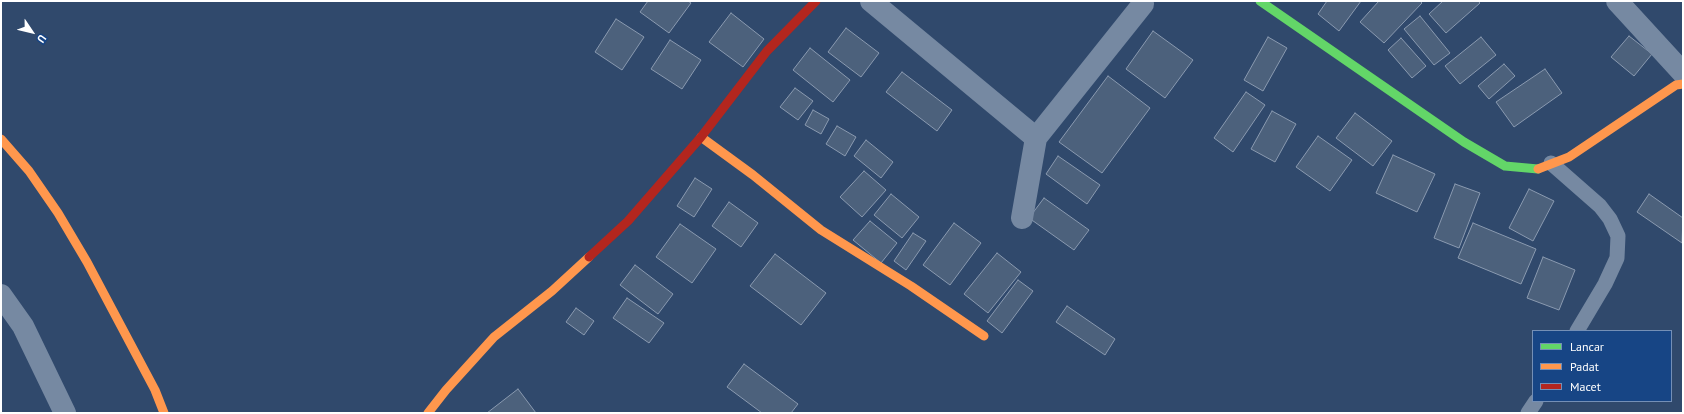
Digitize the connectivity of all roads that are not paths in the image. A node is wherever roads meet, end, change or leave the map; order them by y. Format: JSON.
{"nodes":[{"id":1,"x":816,"y":1,"type":"edge"},
{"id":2,"x":871,"y":1,"type":"edge"},
{"id":3,"x":1260,"y":1,"type":"edge"},
{"id":4,"x":1618,"y":1,"type":"edge"},
{"id":5,"x":1143,"y":4,"type":"dead end"},
{"id":6,"x":1683,"y":72,"type":"edge"},
{"id":7,"x":1683,"y":84,"type":"edge"},
{"id":8,"x":700,"y":137,"type":"junction"},
{"id":9,"x":1036,"y":138,"type":"junction"},
{"id":10,"x":1,"y":139,"type":"edge"},
{"id":11,"x":1551,"y":163,"type":"junction"},
{"id":12,"x":1022,"y":218,"type":"dead end"},
{"id":13,"x":1,"y":295,"type":"edge"},
{"id":14,"x":1578,"y":330,"type":"edge"},
{"id":15,"x":984,"y":336,"type":"dead end"},
{"id":16,"x":1535,"y":402,"type":"edge"},
{"id":17,"x":65,"y":413,"type":"edge"},
{"id":18,"x":164,"y":413,"type":"edge"},
{"id":19,"x":428,"y":413,"type":"edge"},
{"id":20,"x":1528,"y":413,"type":"edge"}],
"edges":[{"from":1,"to":8,"type":"street"},
{"from":2,"to":9,"type":"street"},
{"from":3,"to":11,"type":"street"},
{"from":4,"to":6,"type":"street"},
{"from":5,"to":9,"type":"street"},
{"from":7,"to":11,"type":"street"},
{"from":8,"to":15,"type":"street"},
{"from":8,"to":19,"type":"street"},
{"from":9,"to":12,"type":"street"},
{"from":10,"to":18,"type":"street"},
{"from":11,"to":14,"type":"lane"},
{"from":13,"to":17,"type":"street"},
{"from":16,"to":20,"type":"lane"}]}
